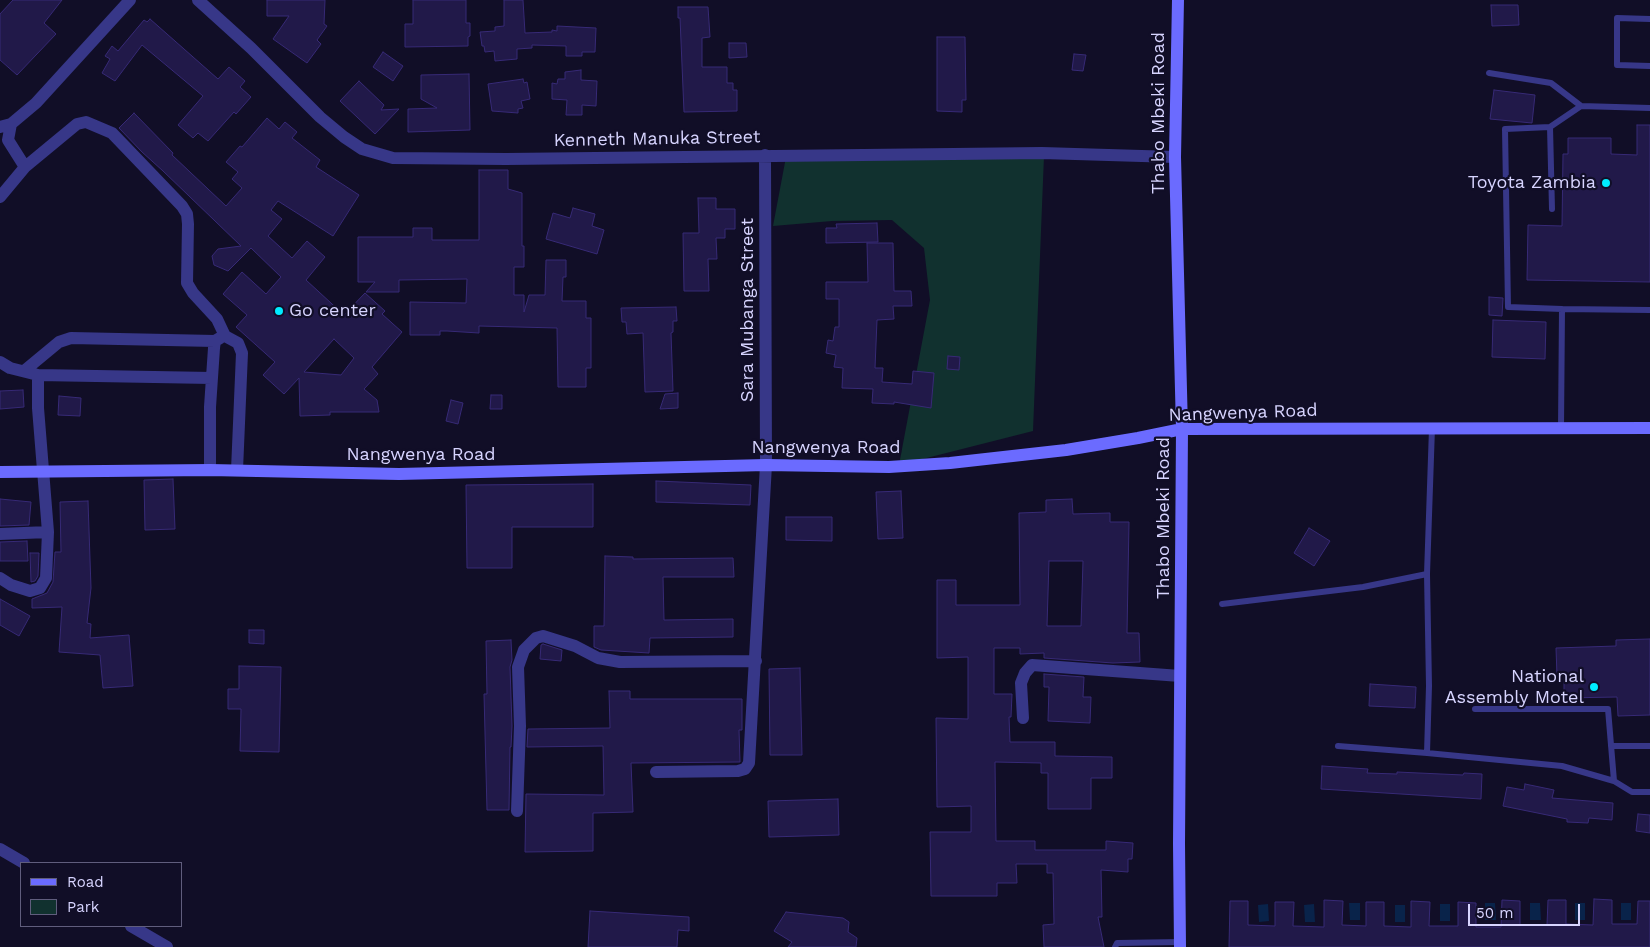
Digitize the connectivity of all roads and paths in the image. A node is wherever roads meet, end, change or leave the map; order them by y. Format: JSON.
{"nodes":[{"id":1,"x":130,"y":0,"type":"edge"},
{"id":2,"x":198,"y":0,"type":"edge"},
{"id":3,"x":1178,"y":0,"type":"edge"},
{"id":4,"x":1650,"y":19,"type":"edge"},
{"id":5,"x":1650,"y":66,"type":"edge"},
{"id":6,"x":1489,"y":73,"type":"dead end"},
{"id":7,"x":1581,"y":106,"type":"junction"},
{"id":8,"x":1650,"y":108,"type":"edge"},
{"id":9,"x":6,"y":126,"type":"edge"},
{"id":10,"x":1550,"y":127,"type":"junction"},
{"id":11,"x":765,"y":155,"type":"junction"},
{"id":12,"x":1175,"y":157,"type":"junction"},
{"id":13,"x":25,"y":167,"type":"junction"},
{"id":14,"x":1,"y":193,"type":"edge"},
{"id":15,"x":1552,"y":209,"type":"dead end"},
{"id":16,"x":1562,"y":309,"type":"junction"},
{"id":17,"x":1650,"y":310,"type":"edge"},
{"id":18,"x":220,"y":339,"type":"junction"},
{"id":19,"x":0,"y":362,"type":"edge"},
{"id":20,"x":24,"y":371,"type":"junction"},
{"id":21,"x":38,"y":375,"type":"junction"},
{"id":22,"x":212,"y":378,"type":"junction"},
{"id":23,"x":1432,"y":428,"type":"junction"},
{"id":24,"x":1561,"y":428,"type":"junction"},
{"id":25,"x":1650,"y":428,"type":"edge"},
{"id":26,"x":1182,"y":429,"type":"junction"},
{"id":27,"x":766,"y":466,"type":"junction"},
{"id":28,"x":210,"y":470,"type":"junction"},
{"id":29,"x":237,"y":470,"type":"junction"},
{"id":30,"x":0,"y":472,"type":"edge"},
{"id":31,"x":44,"y":472,"type":"junction"},
{"id":32,"x":48,"y":532,"type":"junction"},
{"id":33,"x":0,"y":534,"type":"edge"},
{"id":34,"x":1427,"y":574,"type":"junction"},
{"id":35,"x":0,"y":578,"type":"edge"},
{"id":36,"x":1222,"y":604,"type":"dead end"},
{"id":37,"x":756,"y":660,"type":"junction"},
{"id":38,"x":1180,"y":676,"type":"junction"},
{"id":39,"x":1476,"y":709,"type":"dead end"},
{"id":40,"x":1023,"y":718,"type":"dead end"},
{"id":41,"x":1338,"y":746,"type":"dead end"},
{"id":42,"x":1611,"y":746,"type":"junction"},
{"id":43,"x":1650,"y":746,"type":"edge"},
{"id":44,"x":1427,"y":753,"type":"junction"},
{"id":45,"x":656,"y":772,"type":"dead end"},
{"id":46,"x":1614,"y":781,"type":"junction"},
{"id":47,"x":1650,"y":792,"type":"edge"},
{"id":48,"x":516,"y":811,"type":"dead end"},
{"id":49,"x":0,"y":849,"type":"edge"},
{"id":50,"x":22,"y":862,"type":"edge"},
{"id":51,"x":133,"y":927,"type":"edge"},
{"id":52,"x":1180,"y":944,"type":"edge"},
{"id":53,"x":167,"y":947,"type":"edge"},
{"id":54,"x":1115,"y":947,"type":"edge"}],
"edges":[{"from":1,"to":9,"type":"street"},
{"from":2,"to":11,"type":"street","name":"Kenneth Manuka Street"},
{"from":3,"to":12,"type":"main road","name":"Thabo Mbeki Road"},
{"from":4,"to":5,"type":"lane"},
{"from":6,"to":7,"type":"lane"},
{"from":7,"to":8,"type":"lane"},
{"from":7,"to":10,"type":"lane"},
{"from":9,"to":13,"type":"street"},
{"from":10,"to":15,"type":"lane"},
{"from":10,"to":16,"type":"lane"},
{"from":11,"to":12,"type":"street","name":"Kenneth Manuka Street"},
{"from":11,"to":27,"type":"street","name":"Sara Mubanga Street"},
{"from":12,"to":26,"type":"main road","name":"Thabo Mbeki Road"},
{"from":13,"to":14,"type":"street"},
{"from":13,"to":18,"type":"street"},
{"from":16,"to":17,"type":"lane"},
{"from":16,"to":24,"type":"lane"},
{"from":18,"to":20,"type":"street"},
{"from":18,"to":22,"type":"street"},
{"from":18,"to":29,"type":"street"},
{"from":19,"to":20,"type":"street"},
{"from":20,"to":21,"type":"street"},
{"from":21,"to":22,"type":"street"},
{"from":21,"to":31,"type":"street"},
{"from":22,"to":28,"type":"street"},
{"from":23,"to":24,"type":"main road","name":"Nangwenya Road"},
{"from":23,"to":26,"type":"main road","name":"Nangwenya Road"},
{"from":23,"to":34,"type":"lane"},
{"from":24,"to":25,"type":"main road","name":"Nangwenya Road"},
{"from":26,"to":27,"type":"main road","name":"Nangwenya Road"},
{"from":26,"to":38,"type":"main road","name":"Thabo Mbeki Road"},
{"from":27,"to":29,"type":"main road","name":"Nangwenya Road"},
{"from":27,"to":37,"type":"street","name":"Sara Mubanga Street"},
{"from":28,"to":29,"type":"main road","name":"Nangwenya Road"},
{"from":28,"to":31,"type":"main road","name":"Nangwenya Road"},
{"from":30,"to":31,"type":"main road","name":"Nangwenya Road"},
{"from":31,"to":32,"type":"street"},
{"from":32,"to":33,"type":"street"},
{"from":32,"to":35,"type":"street"},
{"from":34,"to":36,"type":"lane"},
{"from":34,"to":44,"type":"lane"},
{"from":37,"to":45,"type":"street","name":"Sara Mubanga Street"},
{"from":37,"to":48,"type":"street"},
{"from":38,"to":40,"type":"street"},
{"from":38,"to":52,"type":"main road","name":"Thabo Mbeki Road"},
{"from":39,"to":42,"type":"lane"},
{"from":41,"to":44,"type":"lane"},
{"from":42,"to":43,"type":"lane"},
{"from":42,"to":46,"type":"lane"},
{"from":44,"to":46,"type":"lane"},
{"from":46,"to":47,"type":"lane"},
{"from":49,"to":50,"type":"street"},
{"from":51,"to":53,"type":"street"},
{"from":52,"to":54,"type":"lane"}]}
